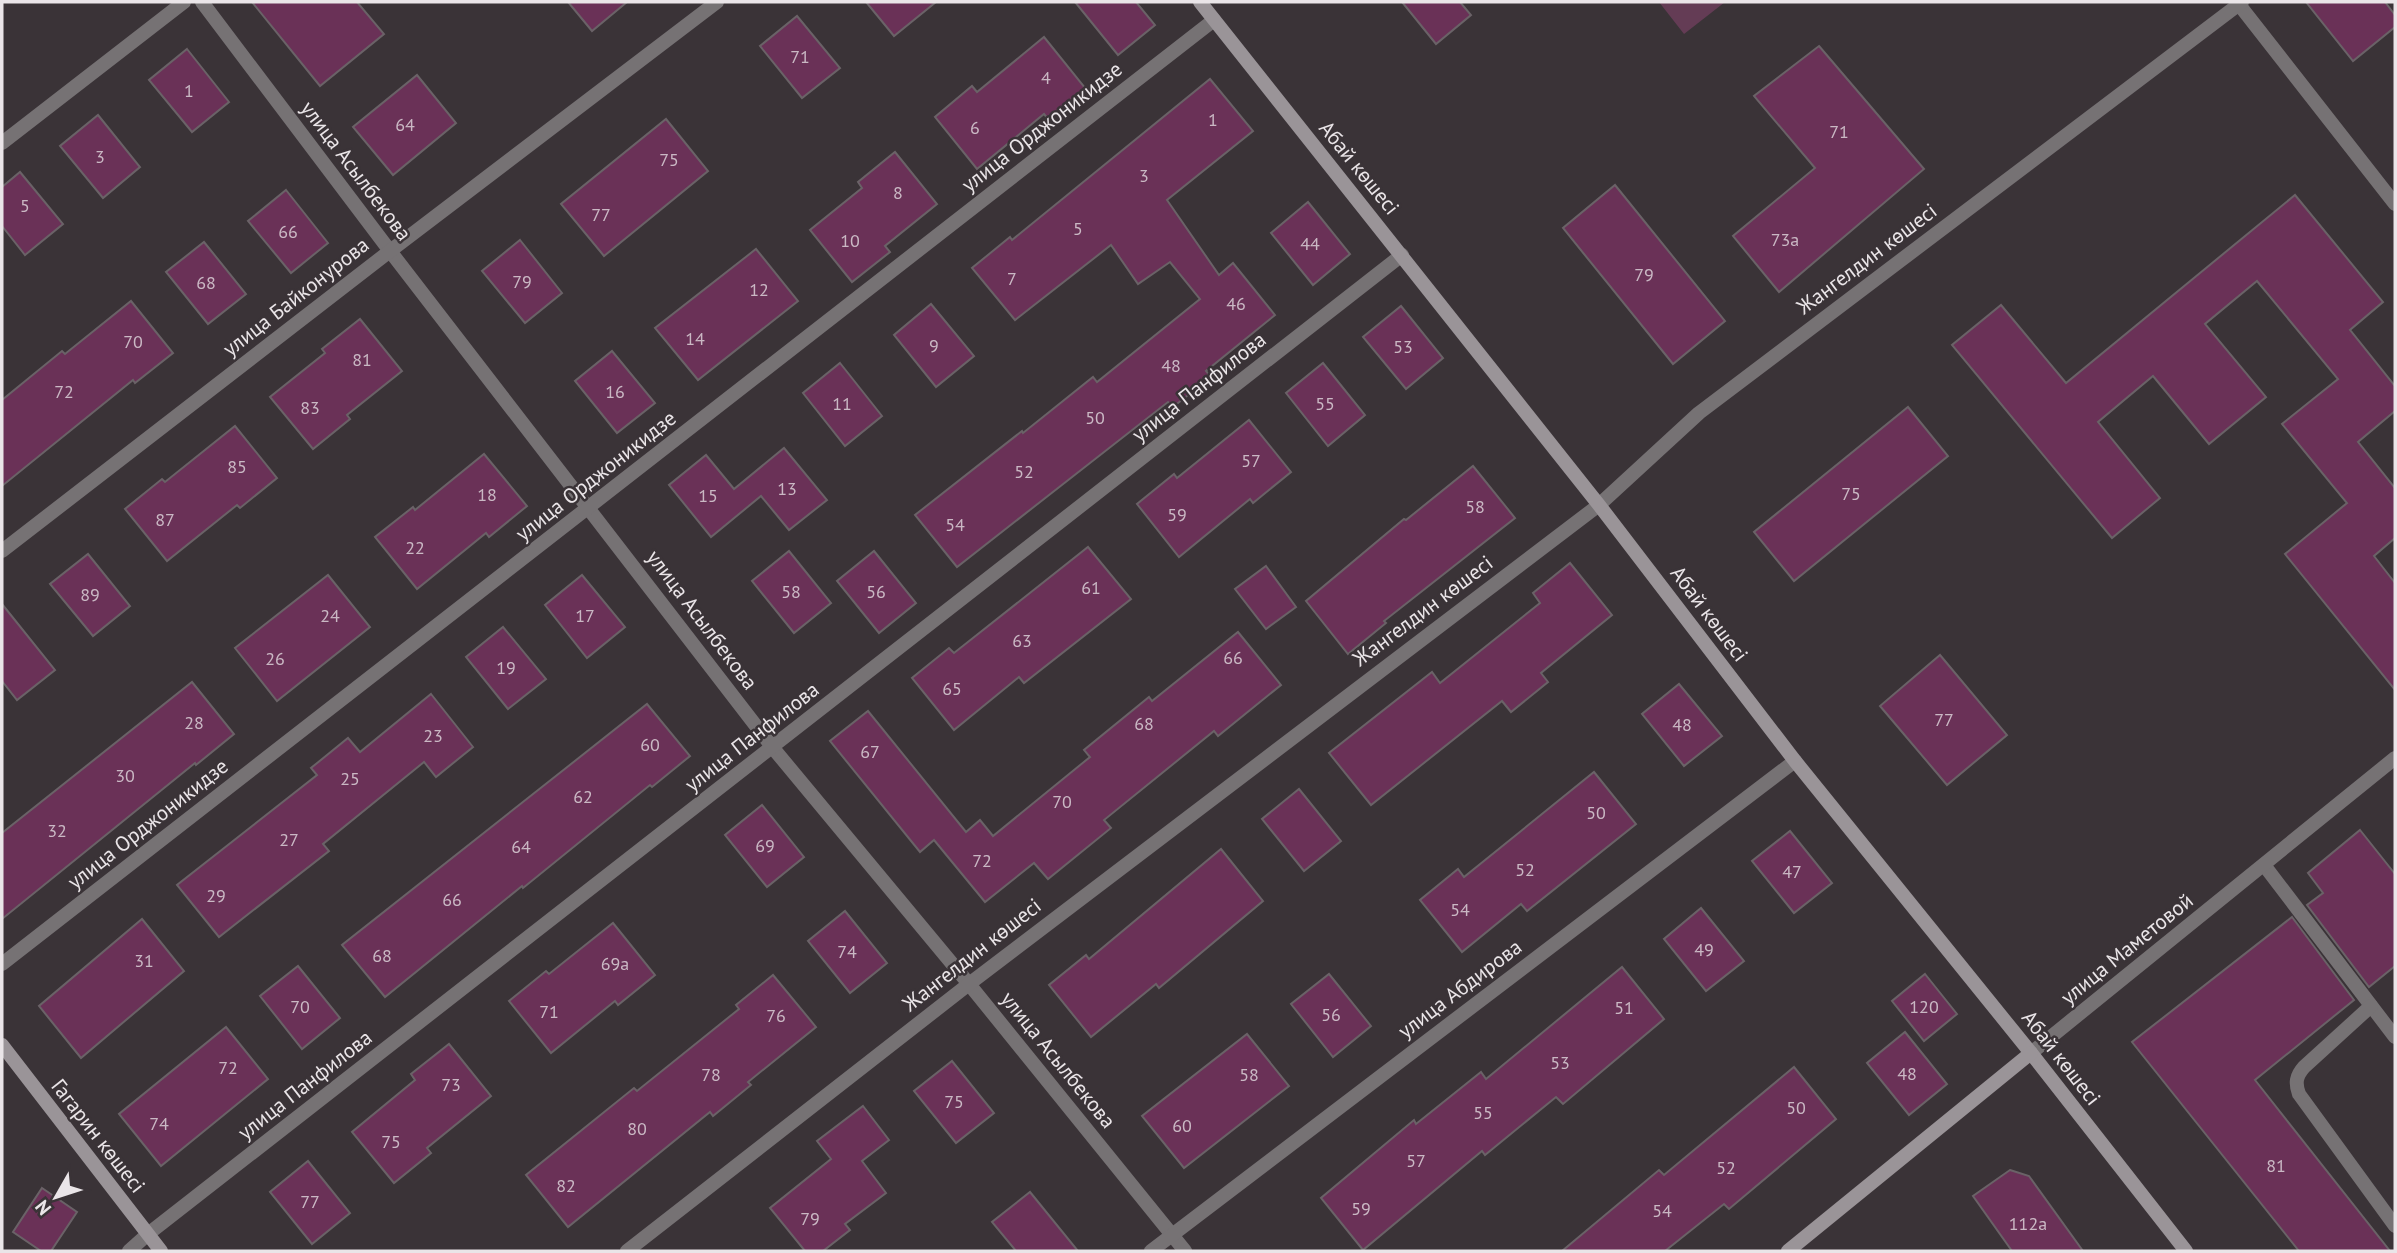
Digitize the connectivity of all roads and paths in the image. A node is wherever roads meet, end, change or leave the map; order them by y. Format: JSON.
{"nodes":[{"id":1,"x":184,"y":2,"type":"edge"},
{"id":2,"x":202,"y":2,"type":"edge"},
{"id":3,"x":717,"y":2,"type":"edge"},
{"id":4,"x":1200,"y":2,"type":"edge"},
{"id":5,"x":2239,"y":3,"type":"edge"},
{"id":6,"x":1214,"y":20,"type":"junction"},
{"id":7,"x":2,"y":143,"type":"edge"},
{"id":8,"x":2395,"y":204,"type":"edge"},
{"id":9,"x":390,"y":251,"type":"junction"},
{"id":10,"x":1402,"y":255,"type":"junction"},
{"id":11,"x":1599,"y":505,"type":"junction"},
{"id":12,"x":589,"y":508,"type":"junction"},
{"id":13,"x":2,"y":551,"type":"edge"},
{"id":14,"x":773,"y":748,"type":"junction"},
{"id":15,"x":2395,"y":758,"type":"edge"},
{"id":16,"x":1795,"y":761,"type":"junction"},
{"id":17,"x":2264,"y":865,"type":"junction"},
{"id":18,"x":2,"y":964,"type":"edge"},
{"id":19,"x":969,"y":984,"type":"junction"},
{"id":20,"x":2371,"y":1006,"type":"junction"},
{"id":21,"x":2395,"y":1037,"type":"edge"},
{"id":22,"x":2,"y":1045,"type":"edge"},
{"id":23,"x":2031,"y":1053,"type":"junction"},
{"id":24,"x":2395,"y":1226,"type":"edge"},
{"id":25,"x":148,"y":1234,"type":"junction"},
{"id":26,"x":1173,"y":1235,"type":"junction"},
{"id":27,"x":129,"y":1251,"type":"edge"},
{"id":28,"x":161,"y":1251,"type":"edge"},
{"id":29,"x":627,"y":1251,"type":"edge"},
{"id":30,"x":1151,"y":1251,"type":"edge"},
{"id":31,"x":1185,"y":1251,"type":"edge"},
{"id":32,"x":1788,"y":1251,"type":"edge"},
{"id":33,"x":2186,"y":1251,"type":"edge"}],
"edges":[{"from":1,"to":7,"type":"street"},
{"from":2,"to":9,"type":"street","name":"улица Асылбекова"},
{"from":3,"to":9,"type":"street","name":"улица Байконурова"},
{"from":4,"to":6,"type":"main road","name":"Абай көшесі"},
{"from":5,"to":8,"type":"street"},
{"from":5,"to":11,"type":"street","name":"Жангелдин көшесі"},
{"from":6,"to":10,"type":"main road","name":"Абай көшесі"},
{"from":6,"to":12,"type":"street","name":"улица Орджоникидзе"},
{"from":9,"to":12,"type":"street","name":"улица Асылбекова"},
{"from":9,"to":13,"type":"street","name":"улица Байконурова"},
{"from":10,"to":11,"type":"main road","name":"Абай көшесі"},
{"from":10,"to":14,"type":"street","name":"улица Панфилова"},
{"from":11,"to":16,"type":"main road","name":"Абай көшесі"},
{"from":11,"to":19,"type":"street","name":"Жангелдин көшесі"},
{"from":12,"to":14,"type":"street","name":"улица Асылбекова"},
{"from":12,"to":18,"type":"street","name":"улица Орджоникидзе"},
{"from":14,"to":19,"type":"street","name":"улица Асылбекова"},
{"from":14,"to":25,"type":"street","name":"улица Панфилова"},
{"from":15,"to":17,"type":"street","name":"улица Маметовой"},
{"from":16,"to":23,"type":"main road","name":"Абай көшесі"},
{"from":16,"to":26,"type":"street","name":"улица Абдирова"},
{"from":17,"to":20,"type":"street"},
{"from":17,"to":23,"type":"street","name":"улица Маметовой"},
{"from":19,"to":26,"type":"street","name":"улица Асылбекова"},
{"from":19,"to":29,"type":"street","name":"Жангелдин көшесі"},
{"from":20,"to":21,"type":"street"},
{"from":20,"to":24,"type":"street"},
{"from":22,"to":25,"type":"main road","name":"Гагарин көшесі"},
{"from":23,"to":32,"type":"main road","name":"улица Маметовой"},
{"from":23,"to":33,"type":"main road","name":"Абай көшесі"},
{"from":25,"to":27,"type":"street","name":"улица Панфилова"},
{"from":25,"to":28,"type":"main road","name":"Гагарин көшесі"},
{"from":26,"to":30,"type":"street","name":"улица Абдирова"},
{"from":26,"to":31,"type":"street","name":"улица Асылбекова"}]}
